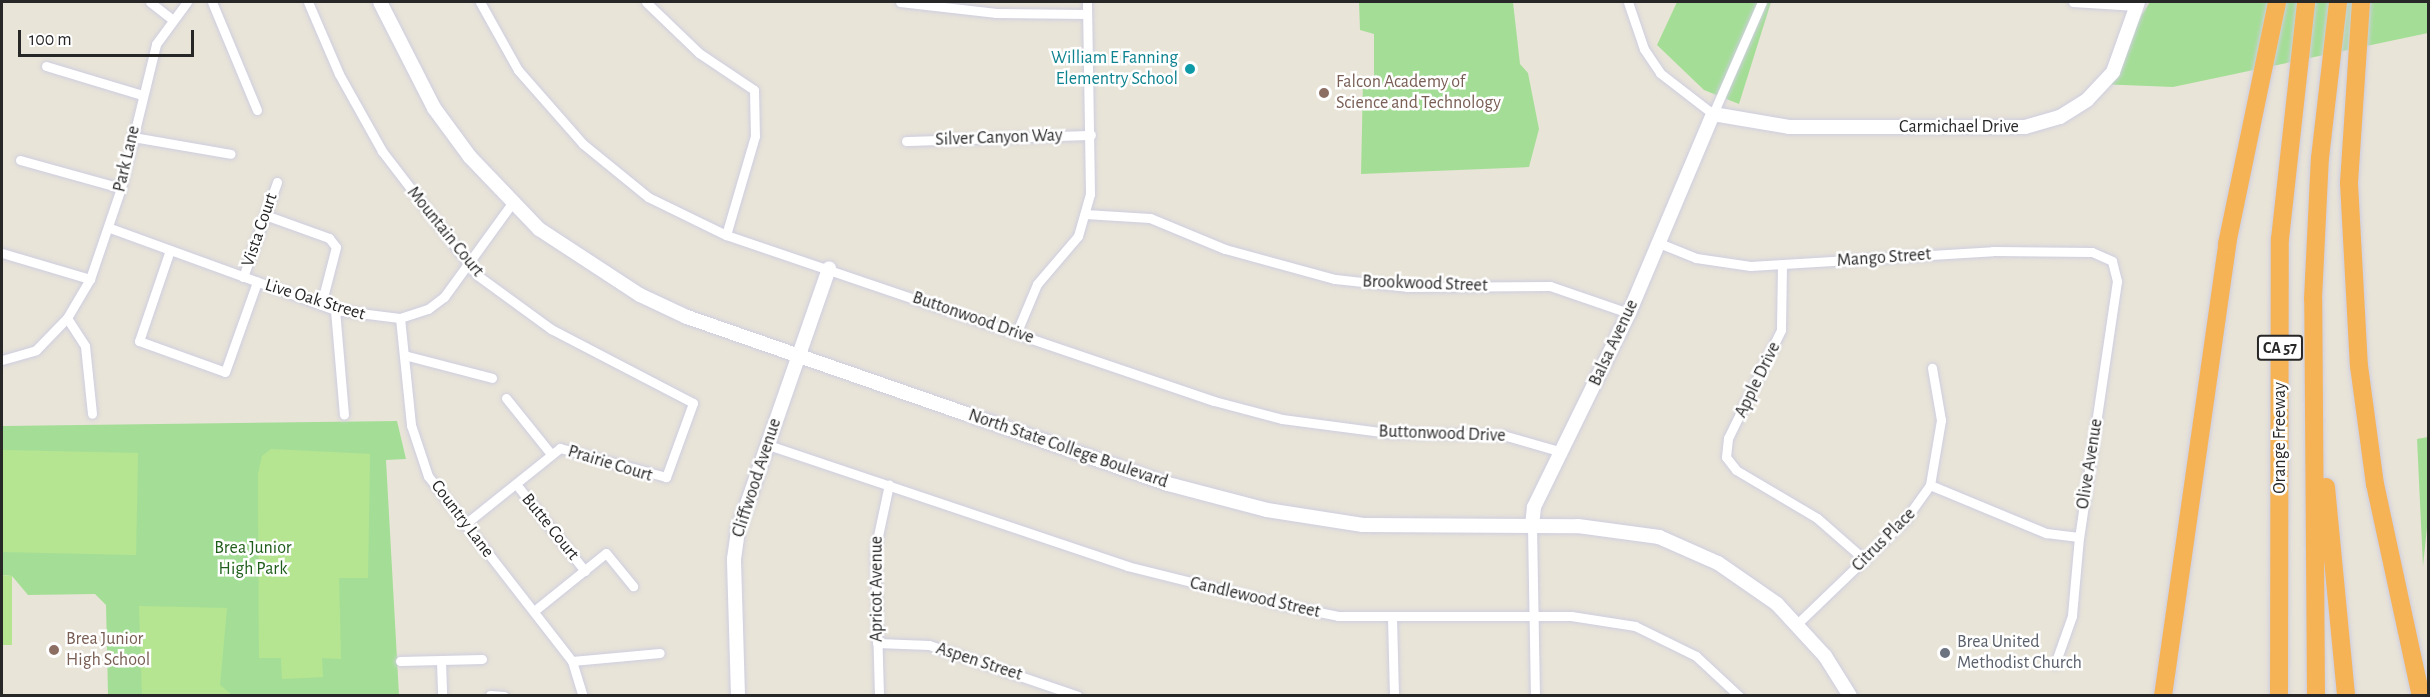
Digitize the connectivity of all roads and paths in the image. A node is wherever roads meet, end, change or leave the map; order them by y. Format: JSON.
{"nodes":[{"id":1,"x":150,"y":2,"type":"edge"},
{"id":2,"x":186,"y":2,"type":"edge"},
{"id":3,"x":212,"y":2,"type":"edge"},
{"id":4,"x":308,"y":2,"type":"edge"},
{"id":5,"x":380,"y":2,"type":"edge"},
{"id":6,"x":480,"y":2,"type":"edge"},
{"id":7,"x":646,"y":2,"type":"edge"},
{"id":8,"x":900,"y":2,"type":"edge"},
{"id":9,"x":1087,"y":2,"type":"edge"},
{"id":10,"x":1628,"y":2,"type":"edge"},
{"id":11,"x":1762,"y":2,"type":"edge"},
{"id":12,"x":2073,"y":2,"type":"edge"},
{"id":13,"x":2277,"y":2,"type":"edge"},
{"id":14,"x":2306,"y":2,"type":"edge"},
{"id":15,"x":2338,"y":2,"type":"edge"},
{"id":16,"x":2361,"y":2,"type":"edge"},
{"id":17,"x":2137,"y":4,"type":"edge"},
{"id":18,"x":1088,"y":14,"type":"junction"},
{"id":19,"x":172,"y":19,"type":"junction"},
{"id":20,"x":46,"y":66,"type":"dead end"},
{"id":21,"x":142,"y":95,"type":"junction"},
{"id":22,"x":257,"y":110,"type":"dead end"},
{"id":23,"x":1713,"y":114,"type":"junction"},
{"id":24,"x":1091,"y":135,"type":"junction"},
{"id":25,"x":133,"y":137,"type":"junction"},
{"id":26,"x":906,"y":141,"type":"dead end"},
{"id":27,"x":231,"y":154,"type":"dead end"},
{"id":28,"x":20,"y":160,"type":"dead end"},
{"id":29,"x":277,"y":182,"type":"dead end"},
{"id":30,"x":121,"y":188,"type":"junction"},
{"id":31,"x":512,"y":203,"type":"junction"},
{"id":32,"x":1084,"y":214,"type":"junction"},
{"id":33,"x":265,"y":215,"type":"junction"},
{"id":34,"x":110,"y":228,"type":"junction"},
{"id":35,"x":726,"y":235,"type":"junction"},
{"id":36,"x":1659,"y":243,"type":"junction"},
{"id":37,"x":170,"y":250,"type":"junction"},
{"id":38,"x":2,"y":254,"type":"edge"},
{"id":39,"x":2112,"y":261,"type":"joint"},
{"id":40,"x":472,"y":265,"type":"junction"},
{"id":41,"x":1782,"y":265,"type":"junction"},
{"id":42,"x":829,"y":268,"type":"junction"},
{"id":43,"x":243,"y":277,"type":"junction"},
{"id":44,"x":90,"y":279,"type":"junction"},
{"id":45,"x":257,"y":282,"type":"junction"},
{"id":46,"x":321,"y":305,"type":"junction"},
{"id":47,"x":335,"y":310,"type":"junction"},
{"id":48,"x":1629,"y":313,"type":"junction"},
{"id":49,"x":67,"y":318,"type":"junction"},
{"id":50,"x":400,"y":318,"type":"junction"},
{"id":51,"x":1016,"y":334,"type":"junction"},
{"id":52,"x":404,"y":355,"type":"junction"},
{"id":53,"x":798,"y":355,"type":"junction"},
{"id":54,"x":2,"y":360,"type":"edge"},
{"id":55,"x":1932,"y":368,"type":"dead end"},
{"id":56,"x":2316,"y":371,"type":"junction"},
{"id":57,"x":492,"y":378,"type":"dead end"},
{"id":58,"x":506,"y":398,"type":"dead end"},
{"id":59,"x":693,"y":403,"type":"joint"},
{"id":60,"x":92,"y":414,"type":"dead end"},
{"id":61,"x":344,"y":415,"type":"dead end"},
{"id":62,"x":768,"y":445,"type":"junction"},
{"id":63,"x":1562,"y":452,"type":"junction"},
{"id":64,"x":551,"y":454,"type":"junction"},
{"id":65,"x":516,"y":484,"type":"junction"},
{"id":66,"x":889,"y":484,"type":"junction"},
{"id":67,"x":1930,"y":485,"type":"junction"},
{"id":68,"x":464,"y":525,"type":"junction"},
{"id":69,"x":1532,"y":526,"type":"junction"},
{"id":70,"x":2079,"y":537,"type":"junction"},
{"id":71,"x":1865,"y":560,"type":"junction"},
{"id":72,"x":585,"y":571,"type":"junction"},
{"id":73,"x":633,"y":586,"type":"dead end"},
{"id":74,"x":534,"y":611,"type":"junction"},
{"id":75,"x":1532,"y":617,"type":"junction"},
{"id":76,"x":1392,"y":618,"type":"junction"},
{"id":77,"x":1798,"y":623,"type":"junction"},
{"id":78,"x":877,"y":644,"type":"junction"},
{"id":79,"x":660,"y":653,"type":"dead end"},
{"id":80,"x":482,"y":659,"type":"dead end"},
{"id":81,"x":400,"y":661,"type":"dead end"},
{"id":82,"x":441,"y":661,"type":"junction"},
{"id":83,"x":572,"y":661,"type":"junction"},
{"id":84,"x":2055,"y":664,"type":"dead end"},
{"id":85,"x":490,"y":695,"type":"edge"},
{"id":86,"x":442,"y":696,"type":"edge"},
{"id":87,"x":504,"y":696,"type":"edge"},
{"id":88,"x":583,"y":696,"type":"edge"},
{"id":89,"x":738,"y":696,"type":"edge"},
{"id":90,"x":879,"y":696,"type":"edge"},
{"id":91,"x":1078,"y":696,"type":"edge"},
{"id":92,"x":1394,"y":696,"type":"edge"},
{"id":93,"x":1534,"y":696,"type":"edge"},
{"id":94,"x":1739,"y":696,"type":"edge"},
{"id":95,"x":1850,"y":696,"type":"edge"},
{"id":96,"x":2163,"y":696,"type":"edge"},
{"id":97,"x":2279,"y":696,"type":"edge"},
{"id":98,"x":2316,"y":696,"type":"edge"},
{"id":99,"x":2346,"y":696,"type":"edge"},
{"id":100,"x":2421,"y":696,"type":"edge"}],
"edges":[{"from":1,"to":19,"type":"street"},
{"from":2,"to":19,"type":"street","name":"Park Lane"},
{"from":3,"to":22,"type":"street"},
{"from":4,"to":40,"type":"street","name":"Mountain Court"},
{"from":5,"to":31,"type":"main road","name":"North State College Boulevard"},
{"from":6,"to":35,"type":"street","name":"Buttonwood Drive"},
{"from":7,"to":35,"type":"street"},
{"from":8,"to":18,"type":"street"},
{"from":9,"to":18,"type":"street"},
{"from":10,"to":23,"type":"street"},
{"from":11,"to":23,"type":"street","name":"Balsa Avenue"},
{"from":12,"to":17,"type":"street"},
{"from":13,"to":96,"type":"highway"},
{"from":14,"to":97,"type":"highway","name":"Orange Freeway","number":"CA 57"},
{"from":15,"to":56,"type":"highway","name":"Orange Freeway","number":"CA 57"},
{"from":16,"to":100,"type":"highway"},
{"from":17,"to":23,"type":"main road","name":"Carmichael Drive"},
{"from":18,"to":24,"type":"street"},
{"from":19,"to":21,"type":"street","name":"Park Lane"},
{"from":20,"to":21,"type":"street"},
{"from":21,"to":25,"type":"street","name":"Park Lane"},
{"from":23,"to":36,"type":"main road","name":"Balsa Avenue"},
{"from":24,"to":26,"type":"street","name":"Silver Canyon Way"},
{"from":24,"to":32,"type":"street"},
{"from":25,"to":27,"type":"street"},
{"from":25,"to":30,"type":"street","name":"Park Lane"},
{"from":28,"to":30,"type":"street"},
{"from":29,"to":33,"type":"street","name":"Vista Court"},
{"from":30,"to":34,"type":"street","name":"Park Lane"},
{"from":31,"to":40,"type":"street","name":"Live Oak Street"},
{"from":31,"to":53,"type":"main road","name":"North State College Boulevard"},
{"from":32,"to":48,"type":"street","name":"Brookwood Street"},
{"from":32,"to":51,"type":"street"},
{"from":33,"to":43,"type":"street","name":"Vista Court"},
{"from":33,"to":46,"type":"street"},
{"from":34,"to":37,"type":"street","name":"Live Oak Street"},
{"from":34,"to":44,"type":"street","name":"Park Lane"},
{"from":35,"to":42,"type":"street","name":"Buttonwood Drive"},
{"from":36,"to":41,"type":"street","name":"Mango Street"},
{"from":36,"to":48,"type":"main road","name":"Balsa Avenue"},
{"from":37,"to":43,"type":"street","name":"Live Oak Street"},
{"from":37,"to":45,"type":"street"},
{"from":38,"to":44,"type":"street"},
{"from":39,"to":41,"type":"street","name":"Mango Street"},
{"from":39,"to":70,"type":"street","name":"Olive Avenue"},
{"from":40,"to":50,"type":"street","name":"Live Oak Street"},
{"from":40,"to":59,"type":"street","name":"Mountain Court"},
{"from":41,"to":71,"type":"street","name":"Apple Drive"},
{"from":42,"to":51,"type":"street","name":"Buttonwood Drive"},
{"from":42,"to":53,"type":"main road","name":"Cliffwood Avenue"},
{"from":43,"to":45,"type":"street","name":"Live Oak Street"},
{"from":44,"to":49,"type":"street","name":"Park Lane"},
{"from":45,"to":46,"type":"street","name":"Live Oak Street"},
{"from":46,"to":47,"type":"street","name":"Live Oak Street"},
{"from":47,"to":50,"type":"street","name":"Live Oak Street"},
{"from":47,"to":61,"type":"street"},
{"from":48,"to":63,"type":"main road","name":"Balsa Avenue"},
{"from":49,"to":54,"type":"street","name":"Park Lane"},
{"from":49,"to":60,"type":"street"},
{"from":50,"to":52,"type":"street","name":"Country Lane"},
{"from":51,"to":63,"type":"street","name":"Buttonwood Drive"},
{"from":52,"to":57,"type":"street"},
{"from":52,"to":68,"type":"street","name":"Country Lane"},
{"from":53,"to":62,"type":"main road","name":"Cliffwood Avenue"},
{"from":53,"to":69,"type":"main road","name":"North State College Boulevard"},
{"from":55,"to":67,"type":"street","name":"Citrus Place"},
{"from":56,"to":98,"type":"highway","name":"Orange Freeway","number":"CA 57"},
{"from":56,"to":99,"type":"highway"},
{"from":58,"to":64,"type":"street"},
{"from":59,"to":64,"type":"street","name":"Prairie Court"},
{"from":62,"to":66,"type":"street","name":"Candlewood Street"},
{"from":62,"to":89,"type":"main road","name":"Cliffwood Avenue"},
{"from":63,"to":69,"type":"main road","name":"Balsa Avenue"},
{"from":64,"to":65,"type":"street","name":"Prairie Court"},
{"from":65,"to":68,"type":"street","name":"Prairie Court"},
{"from":65,"to":72,"type":"street","name":"Butte Court"},
{"from":66,"to":76,"type":"street","name":"Candlewood Street"},
{"from":66,"to":78,"type":"street","name":"Apricot Avenue"},
{"from":67,"to":70,"type":"street"},
{"from":67,"to":71,"type":"street","name":"Citrus Place"},
{"from":68,"to":74,"type":"street","name":"Country Lane"},
{"from":69,"to":75,"type":"street","name":"Balsa Avenue"},
{"from":69,"to":77,"type":"main road","name":"North State College Boulevard"},
{"from":70,"to":84,"type":"street","name":"Olive Avenue"},
{"from":71,"to":77,"type":"street","name":"Citrus Place"},
{"from":72,"to":73,"type":"street","name":"Butte Court"},
{"from":72,"to":74,"type":"street"},
{"from":74,"to":83,"type":"street","name":"Country Lane"},
{"from":75,"to":76,"type":"street","name":"Candlewood Street"},
{"from":75,"to":93,"type":"street","name":"Balsa Avenue"},
{"from":75,"to":94,"type":"street","name":"Candlewood Street"},
{"from":76,"to":92,"type":"street"},
{"from":77,"to":95,"type":"main road","name":"North State College Boulevard"},
{"from":78,"to":90,"type":"street","name":"Apricot Avenue"},
{"from":78,"to":91,"type":"street","name":"Aspen Street"},
{"from":79,"to":83,"type":"street"},
{"from":80,"to":82,"type":"street"},
{"from":81,"to":82,"type":"street"},
{"from":82,"to":86,"type":"street"},
{"from":83,"to":88,"type":"street","name":"Country Lane"},
{"from":85,"to":87,"type":"street"}]}
